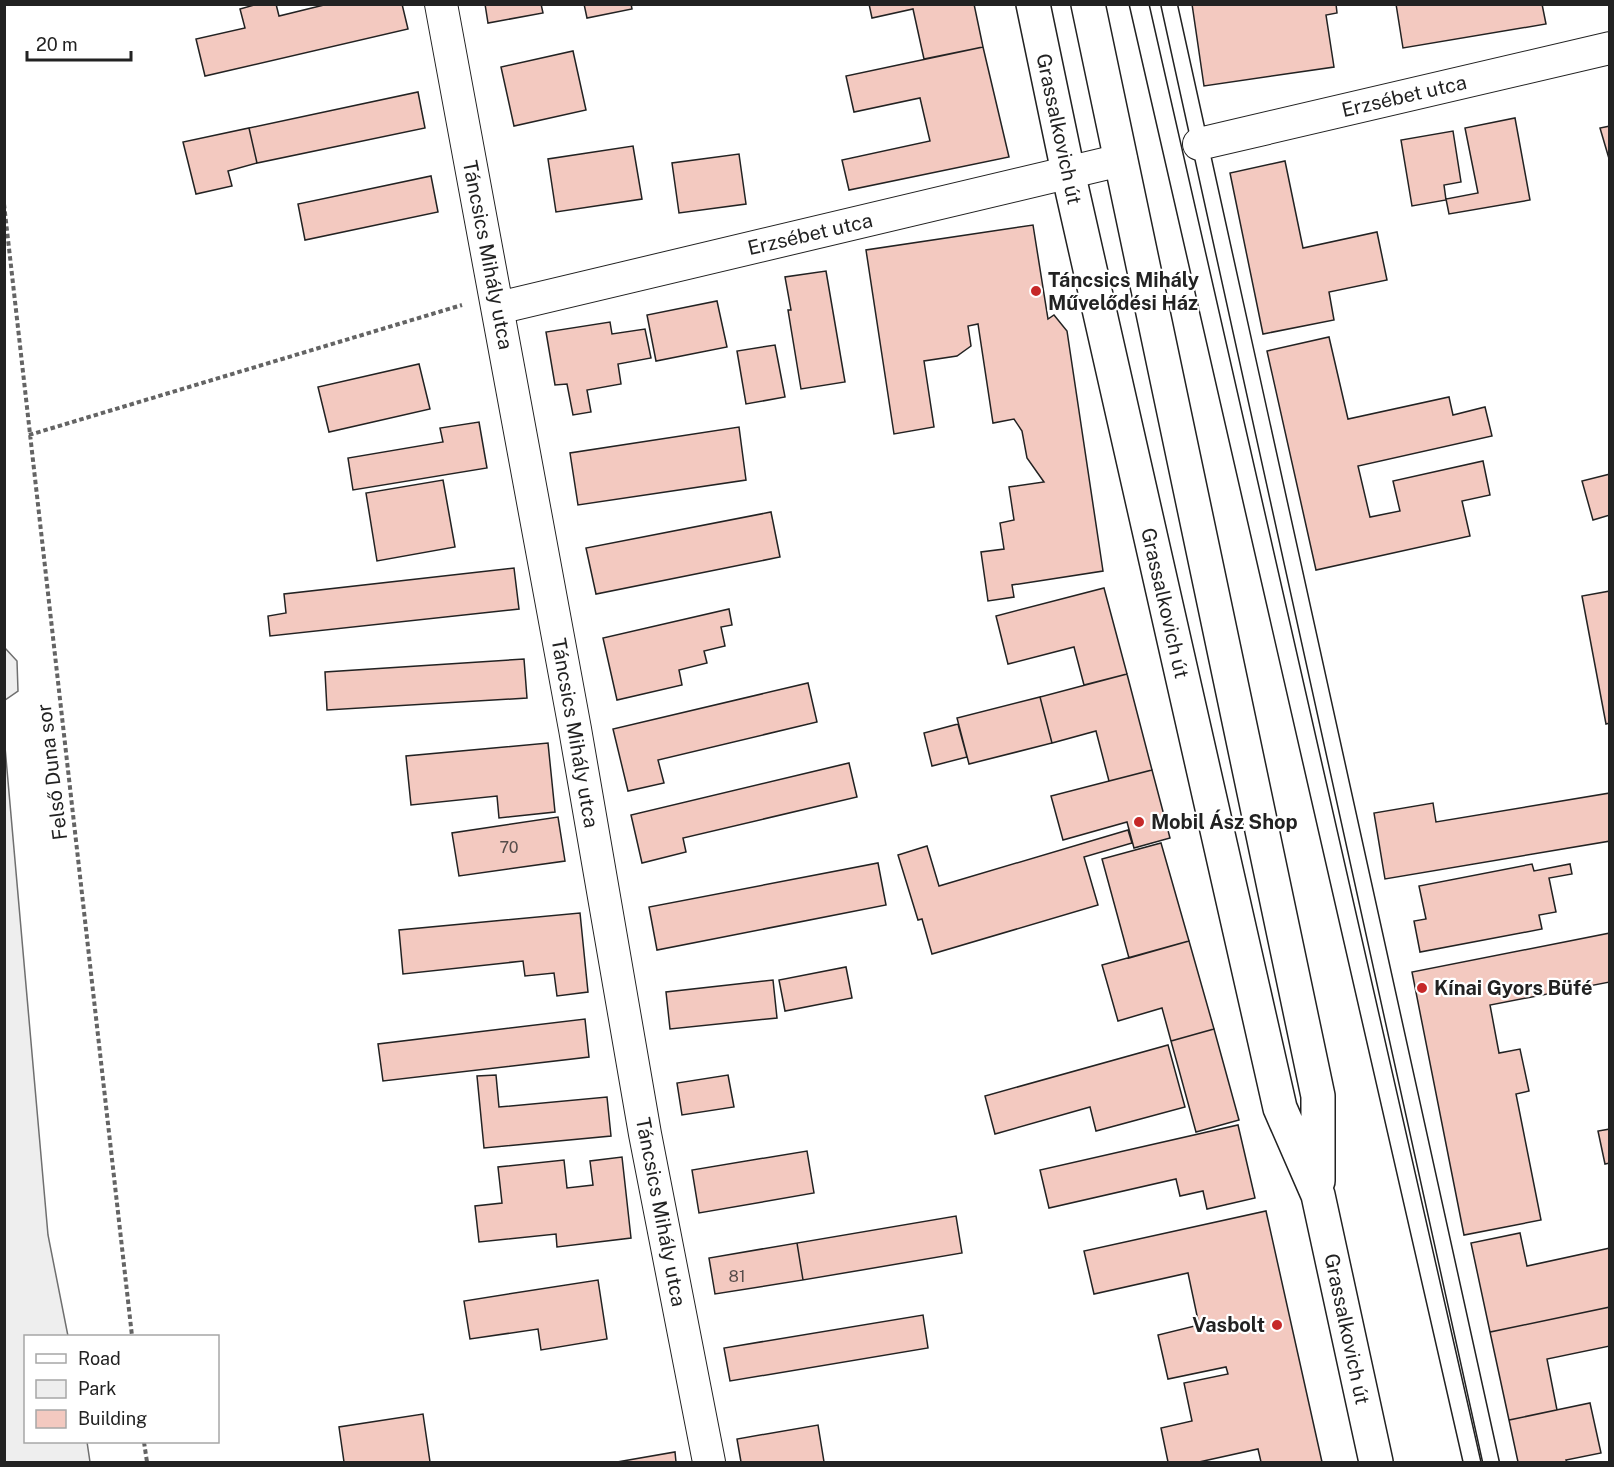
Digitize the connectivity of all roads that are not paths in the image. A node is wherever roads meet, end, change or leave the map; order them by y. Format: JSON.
{"nodes":[{"id":1,"x":441,"y":4,"type":"edge"},
{"id":2,"x":1033,"y":4,"type":"edge"},
{"id":3,"x":1088,"y":4,"type":"edge"},
{"id":4,"x":1169,"y":4,"type":"edge"},
{"id":5,"x":1610,"y":48,"type":"edge"},
{"id":6,"x":1199,"y":144,"type":"junction"},
{"id":7,"x":1121,"y":160,"type":"junction"},
{"id":8,"x":1068,"y":172,"type":"junction"},
{"id":9,"x":498,"y":308,"type":"junction"},
{"id":10,"x":1318,"y":1195,"type":"junction"},
{"id":11,"x":708,"y":1462,"type":"edge"},
{"id":12,"x":1376,"y":1462,"type":"edge"},
{"id":13,"x":1491,"y":1462,"type":"edge"}],
"edges":[{"from":1,"to":9,"type":"street","name":"Táncsics Mihály utca"},
{"from":2,"to":8,"type":"main road","name":"Grassalkovich út"},
{"from":3,"to":7,"type":"main road","name":"Grassalkovich út"},
{"from":4,"to":6,"type":"lane"},
{"from":5,"to":6,"type":"street","name":"Erzsébet utca"},
{"from":6,"to":13,"type":"lane"},
{"from":7,"to":8,"type":"street","name":"Erzsébet utca"},
{"from":7,"to":10,"type":"main road","name":"Grassalkovich út"},
{"from":8,"to":9,"type":"street","name":"Erzsébet utca"},
{"from":8,"to":10,"type":"main road","name":"Grassalkovich út"},
{"from":9,"to":11,"type":"street","name":"Táncsics Mihály utca"},
{"from":10,"to":12,"type":"main road","name":"Grassalkovich út"}]}
